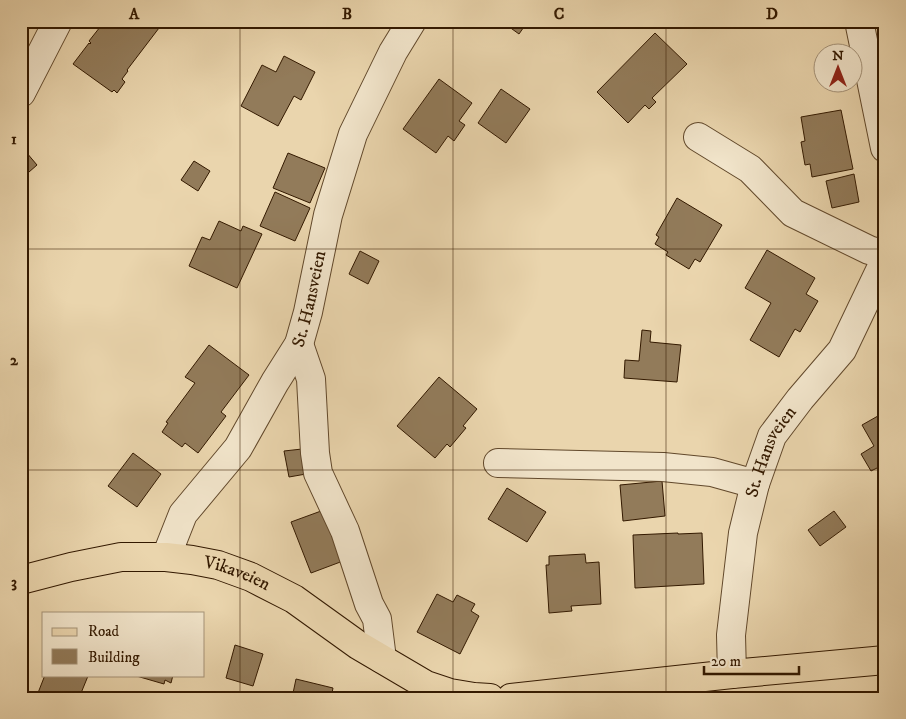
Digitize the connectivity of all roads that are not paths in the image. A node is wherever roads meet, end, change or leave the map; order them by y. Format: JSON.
{"nodes":[{"id":1,"x":58,"y":21,"type":"edge"},
{"id":2,"x":412,"y":21,"type":"edge"},
{"id":3,"x":859,"y":21,"type":"edge"},
{"id":4,"x":877,"y":67,"type":"edge"},
{"id":5,"x":21,"y":93,"type":"edge"},
{"id":6,"x":698,"y":137,"type":"dead end"},
{"id":7,"x":885,"y":148,"type":"edge"},
{"id":8,"x":885,"y":255,"type":"edge"},
{"id":9,"x":885,"y":260,"type":"edge"},
{"id":10,"x":299,"y":344,"type":"junction"},
{"id":11,"x":498,"y":462,"type":"dead end"},
{"id":12,"x":755,"y":484,"type":"junction"},
{"id":13,"x":166,"y":558,"type":"junction"},
{"id":14,"x":21,"y":580,"type":"edge"},
{"id":15,"x":382,"y":659,"type":"junction"},
{"id":16,"x":885,"y":660,"type":"edge"},
{"id":17,"x":732,"y":674,"type":"junction"},
{"id":18,"x":422,"y":691,"type":"edge"},
{"id":19,"x":490,"y":698,"type":"edge"},
{"id":20,"x":511,"y":698,"type":"edge"}],
"edges":[{"from":1,"to":5,"type":"street"},
{"from":2,"to":10,"type":"street","name":"St. Hansveien"},
{"from":3,"to":4,"type":"street"},
{"from":4,"to":7,"type":"street"},
{"from":6,"to":8,"type":"street"},
{"from":9,"to":12,"type":"street","name":"St. Hansveien"},
{"from":10,"to":13,"type":"street","name":"St. Hansveien"},
{"from":10,"to":15,"type":"street"},
{"from":11,"to":12,"type":"street"},
{"from":12,"to":17,"type":"street","name":"St. Hansveien"},
{"from":13,"to":14,"type":"main road","name":"Vikaveien"},
{"from":13,"to":15,"type":"main road","name":"Vikaveien"},
{"from":15,"to":18,"type":"main road","name":"Vikaveien"},
{"from":16,"to":17,"type":"main road"},
{"from":17,"to":20,"type":"main road"},
{"from":18,"to":19,"type":"main road","name":"Vikaveien"}]}
